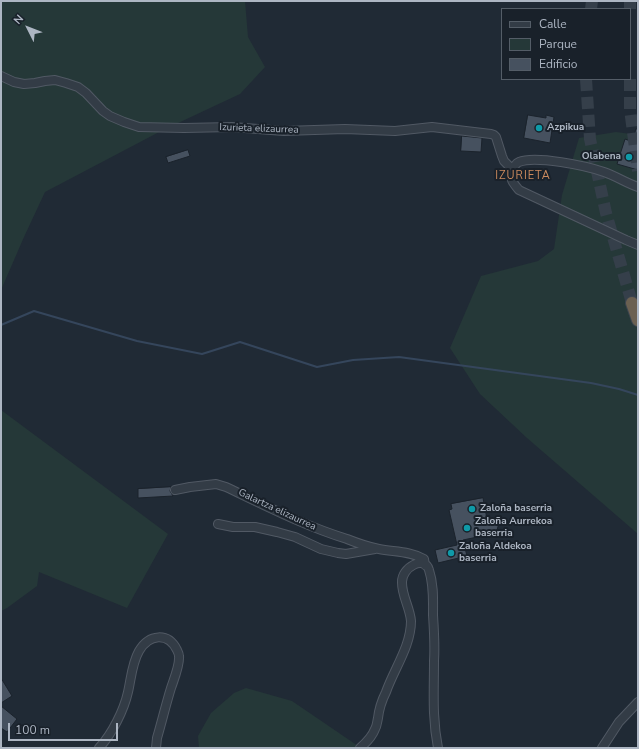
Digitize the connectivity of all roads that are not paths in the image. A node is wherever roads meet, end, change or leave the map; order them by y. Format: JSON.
{"nodes":[{"id":1,"x":1,"y":76,"type":"edge"},
{"id":2,"x":512,"y":169,"type":"junction"},
{"id":3,"x":638,"y":187,"type":"edge"},
{"id":4,"x":638,"y":245,"type":"edge"},
{"id":5,"x":632,"y":303,"type":"tunnel mouth"},
{"id":6,"x":638,"y":320,"type":"edge"},
{"id":7,"x":175,"y":490,"type":"dead end"},
{"id":8,"x":218,"y":524,"type":"dead end"},
{"id":9,"x":378,"y":549,"type":"junction"},
{"id":10,"x":425,"y":565,"type":"junction"},
{"id":11,"x":638,"y":702,"type":"edge"},
{"id":12,"x":99,"y":748,"type":"edge"},
{"id":13,"x":156,"y":748,"type":"edge"},
{"id":14,"x":360,"y":748,"type":"edge"},
{"id":15,"x":438,"y":748,"type":"edge"},
{"id":16,"x":602,"y":748,"type":"edge"}],
"edges":[{"from":1,"to":2,"type":"street","name":"Izurieta elizaurrea"},
{"from":2,"to":3,"type":"street"},
{"from":2,"to":4,"type":"street"},
{"from":5,"to":6,"type":"highway"},
{"from":7,"to":9,"type":"street","name":"Galartza elizaurrea"},
{"from":8,"to":9,"type":"street","name":"Galartza elizaurrea"},
{"from":9,"to":10,"type":"street","name":"Galartza elizaurrea"},
{"from":10,"to":14,"type":"street"},
{"from":10,"to":15,"type":"street","name":"Galartza elizaurrea"},
{"from":11,"to":16,"type":"street"},
{"from":12,"to":13,"type":"street"}]}
